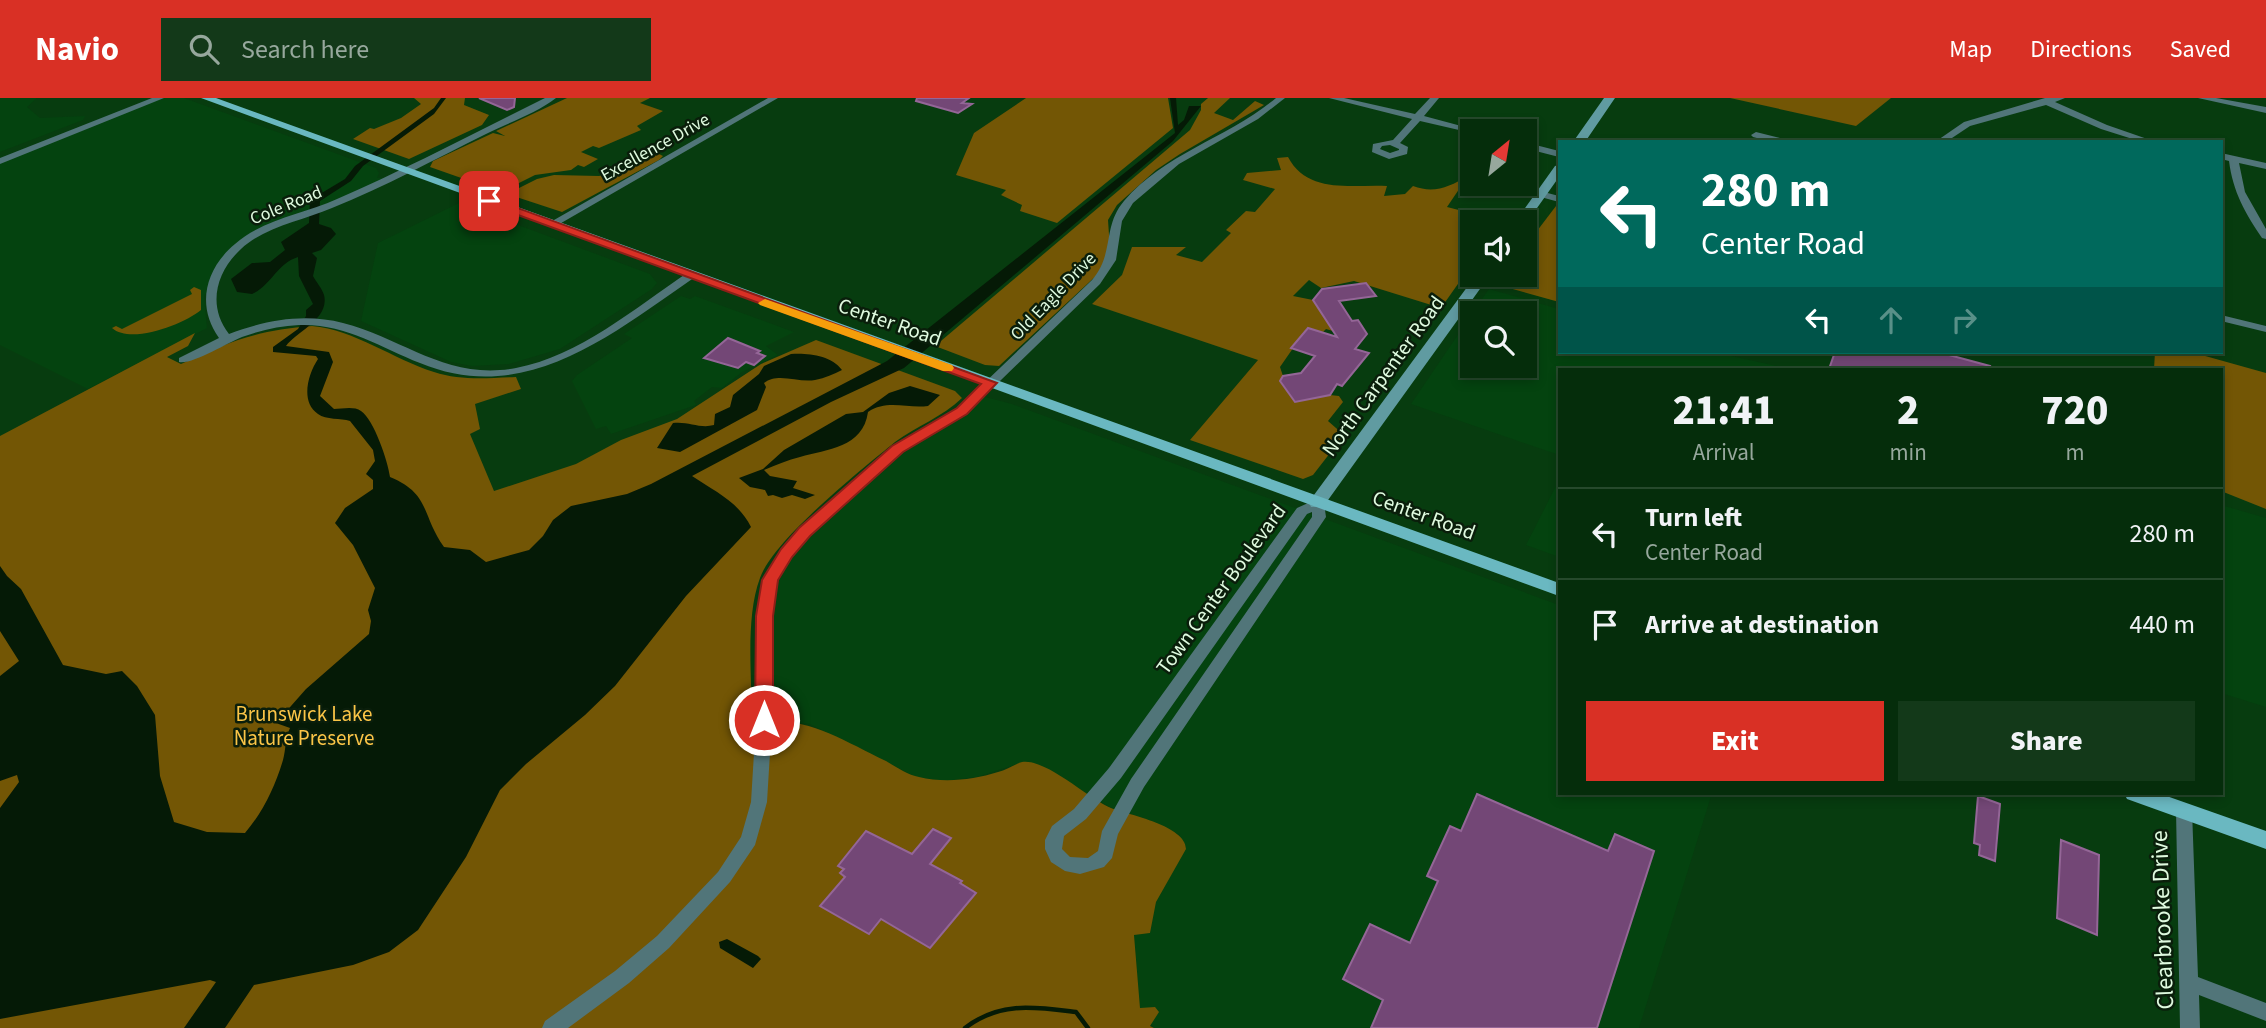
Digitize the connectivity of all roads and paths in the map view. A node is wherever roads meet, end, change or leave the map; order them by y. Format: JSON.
{"nodes":[{"id":1,"x":160,"y":98,"type":"edge"},
{"id":2,"x":206,"y":98,"type":"edge"},
{"id":3,"x":552,"y":98,"type":"edge"},
{"id":4,"x":774,"y":98,"type":"edge"},
{"id":5,"x":1281,"y":98,"type":"edge"},
{"id":6,"x":1333,"y":98,"type":"edge"},
{"id":7,"x":1435,"y":98,"type":"edge"},
{"id":8,"x":1610,"y":98,"type":"edge"},
{"id":9,"x":2062,"y":98,"type":"edge"},
{"id":10,"x":2203,"y":98,"type":"edge"},
{"id":11,"x":2043,"y":100,"type":"edge"},
{"id":12,"x":2266,"y":110,"type":"edge"},
{"id":13,"x":1418,"y":118,"type":"junction"},
{"id":14,"x":1460,"y":128,"type":"edge"},
{"id":15,"x":1756,"y":135,"type":"dead end"},
{"id":16,"x":1580,"y":140,"type":"edge"},
{"id":17,"x":1777,"y":140,"type":"edge"},
{"id":18,"x":1942,"y":140,"type":"edge"},
{"id":19,"x":2146,"y":140,"type":"edge"},
{"id":20,"x":1395,"y":143,"type":"dead end"},
{"id":21,"x":1537,"y":148,"type":"edge"},
{"id":22,"x":1558,"y":154,"type":"edge"},
{"id":23,"x":2223,"y":156,"type":"edge"},
{"id":24,"x":2234,"y":159,"type":"junction"},
{"id":25,"x":0,"y":161,"type":"edge"},
{"id":26,"x":2266,"y":166,"type":"edge"},
{"id":27,"x":405,"y":169,"type":"junction"},
{"id":28,"x":1558,"y":170,"type":"edge"},
{"id":29,"x":1540,"y":194,"type":"junction"},
{"id":30,"x":1558,"y":199,"type":"edge"},
{"id":31,"x":1529,"y":210,"type":"edge"},
{"id":32,"x":552,"y":224,"type":"junction"},
{"id":33,"x":2266,"y":236,"type":"edge"},
{"id":34,"x":691,"y":275,"type":"junction"},
{"id":35,"x":1474,"y":287,"type":"edge"},
{"id":36,"x":2223,"y":318,"type":"edge"},
{"id":37,"x":2266,"y":329,"type":"edge"},
{"id":38,"x":226,"y":339,"type":"junction"},
{"id":39,"x":183,"y":360,"type":"dead end"},
{"id":40,"x":990,"y":383,"type":"junction"},
{"id":41,"x":1317,"y":503,"type":"junction"},
{"id":42,"x":1558,"y":590,"type":"edge"},
{"id":43,"x":2140,"y":795,"type":"edge"},
{"id":44,"x":2184,"y":810,"type":"junction"},
{"id":45,"x":2266,"y":840,"type":"edge"},
{"id":46,"x":2188,"y":982,"type":"junction"},
{"id":47,"x":2266,"y":1012,"type":"edge"},
{"id":48,"x":552,"y":1028,"type":"edge"},
{"id":49,"x":2190,"y":1028,"type":"edge"}],
"edges":[{"from":1,"to":25,"type":"street"},
{"from":2,"to":27,"type":"main road","name":"Center Road"},
{"from":3,"to":27,"type":"street","name":"Cole Road"},
{"from":4,"to":32,"type":"street","name":"Excellence Drive"},
{"from":5,"to":40,"type":"street","name":"Old Eagle Drive"},
{"from":6,"to":13,"type":"street"},
{"from":7,"to":13,"type":"street"},
{"from":8,"to":16,"type":"street"},
{"from":9,"to":11,"type":"street"},
{"from":10,"to":12,"type":"street"},
{"from":11,"to":18,"type":"street"},
{"from":11,"to":19,"type":"street"},
{"from":13,"to":14,"type":"street"},
{"from":13,"to":20,"type":"street"},
{"from":15,"to":17,"type":"street"},
{"from":21,"to":22,"type":"street"},
{"from":23,"to":24,"type":"street"},
{"from":24,"to":26,"type":"street"},
{"from":24,"to":33,"type":"street"},
{"from":27,"to":32,"type":"main road","name":"Center Road"},
{"from":27,"to":38,"type":"street","name":"Cole Road"},
{"from":28,"to":29,"type":"street"},
{"from":29,"to":30,"type":"street"},
{"from":29,"to":31,"type":"street"},
{"from":32,"to":34,"type":"main road","name":"Center Road"},
{"from":34,"to":38,"type":"street"},
{"from":34,"to":40,"type":"main road","name":"Center Road"},
{"from":35,"to":41,"type":"street","name":"North Carpenter Road"},
{"from":36,"to":37,"type":"street"},
{"from":38,"to":39,"type":"street"},
{"from":40,"to":41,"type":"main road","name":"Center Road"},
{"from":40,"to":48,"type":"street","name":"Old Eagle Drive"},
{"from":41,"to":41,"type":"street","name":"Town Center Boulevard"},
{"from":41,"to":42,"type":"main road","name":"Center Road"},
{"from":43,"to":44,"type":"main road"},
{"from":44,"to":45,"type":"main road"},
{"from":44,"to":46,"type":"street","name":"Clearbrooke Drive"},
{"from":46,"to":47,"type":"street"},
{"from":46,"to":49,"type":"street","name":"Clearbrooke Drive"}]}
